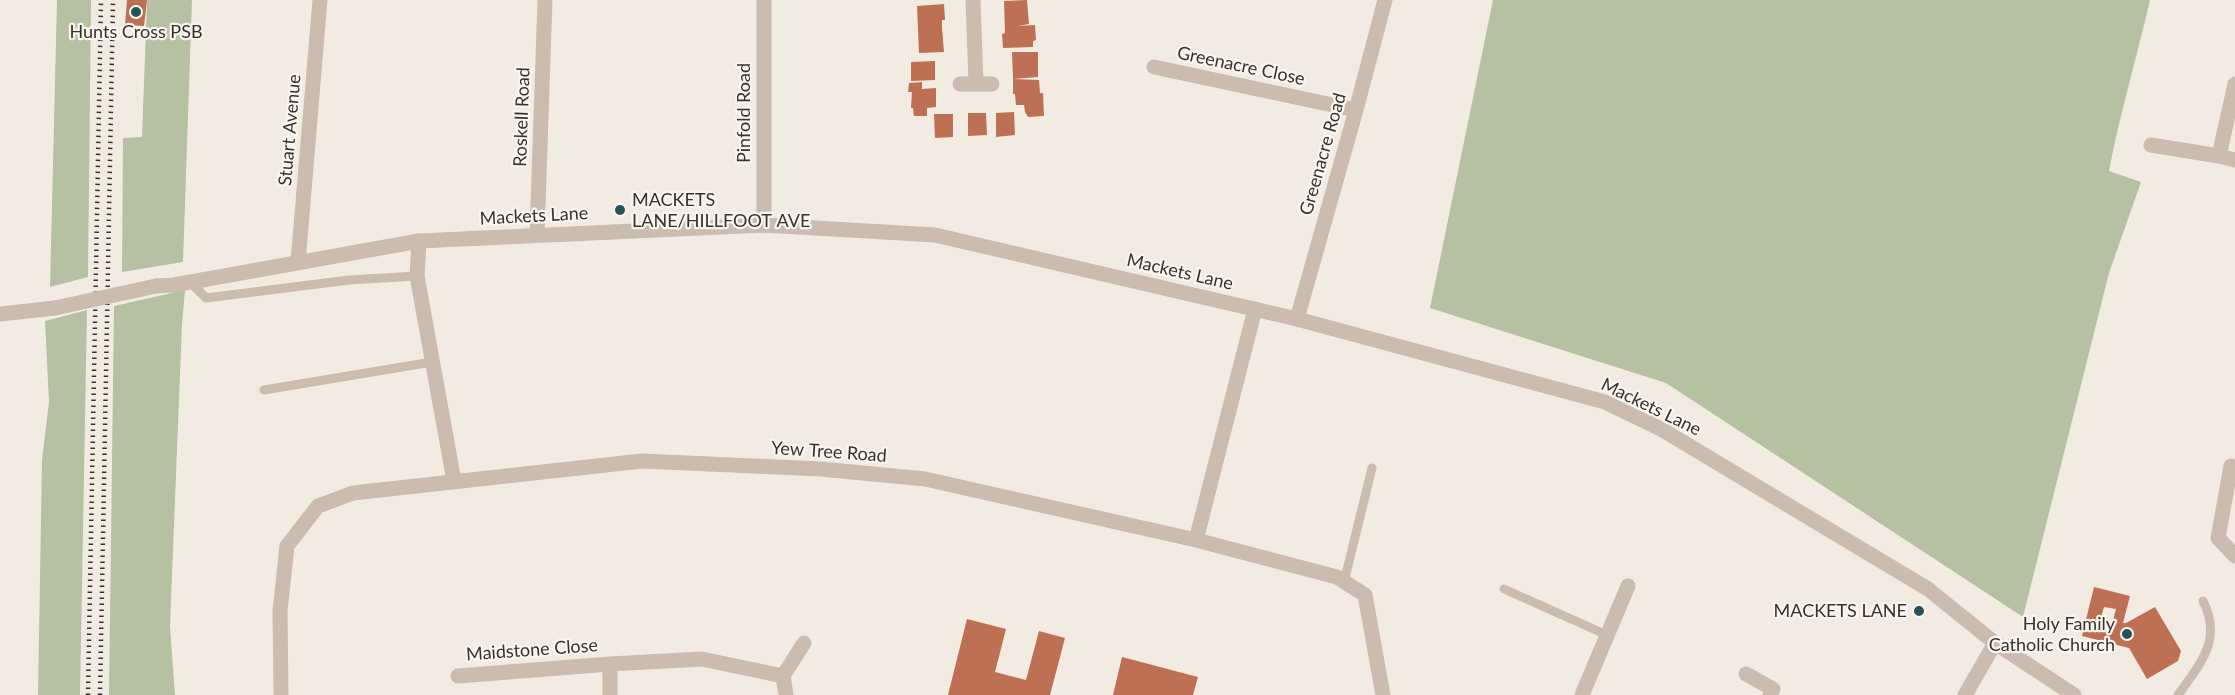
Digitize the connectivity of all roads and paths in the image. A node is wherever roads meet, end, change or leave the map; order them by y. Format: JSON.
{"nodes":[{"id":1,"x":320,"y":0,"type":"edge"},
{"id":2,"x":545,"y":0,"type":"edge"},
{"id":3,"x":764,"y":0,"type":"edge"},
{"id":4,"x":973,"y":0,"type":"edge"},
{"id":5,"x":1385,"y":0,"type":"edge"},
{"id":6,"x":1154,"y":67,"type":"dead end"},
{"id":7,"x":992,"y":84,"type":"dead end"},
{"id":8,"x":2235,"y":84,"type":"edge"},
{"id":9,"x":1356,"y":110,"type":"junction"},
{"id":10,"x":2151,"y":145,"type":"dead end"},
{"id":11,"x":2219,"y":156,"type":"junction"},
{"id":12,"x":2235,"y":160,"type":"edge"},
{"id":13,"x":764,"y":225,"type":"junction"},
{"id":14,"x":537,"y":235,"type":"junction"},
{"id":15,"x":419,"y":241,"type":"junction"},
{"id":16,"x":298,"y":262,"type":"junction"},
{"id":17,"x":417,"y":276,"type":"junction"},
{"id":18,"x":190,"y":282,"type":"junction"},
{"id":19,"x":1256,"y":309,"type":"junction"},
{"id":20,"x":0,"y":314,"type":"edge"},
{"id":21,"x":1297,"y":319,"type":"junction"},
{"id":22,"x":432,"y":362,"type":"junction"},
{"id":23,"x":264,"y":390,"type":"dead end"},
{"id":24,"x":2231,"y":466,"type":"dead end"},
{"id":25,"x":1372,"y":468,"type":"dead end"},
{"id":26,"x":454,"y":481,"type":"junction"},
{"id":27,"x":1196,"y":540,"type":"junction"},
{"id":28,"x":2235,"y":556,"type":"edge"},
{"id":29,"x":1344,"y":582,"type":"junction"},
{"id":30,"x":1628,"y":586,"type":"dead end"},
{"id":31,"x":1504,"y":589,"type":"dead end"},
{"id":32,"x":2203,"y":601,"type":"dead end"},
{"id":33,"x":1607,"y":635,"type":"junction"},
{"id":34,"x":804,"y":643,"type":"dead end"},
{"id":35,"x":1995,"y":643,"type":"junction"},
{"id":36,"x":610,"y":664,"type":"junction"},
{"id":37,"x":1746,"y":674,"type":"dead end"},
{"id":38,"x":458,"y":675,"type":"dead end"},
{"id":39,"x":783,"y":676,"type":"junction"},
{"id":40,"x":281,"y":695,"type":"edge"},
{"id":41,"x":610,"y":695,"type":"edge"},
{"id":42,"x":786,"y":695,"type":"edge"},
{"id":43,"x":1383,"y":695,"type":"edge"},
{"id":44,"x":1582,"y":695,"type":"edge"},
{"id":45,"x":1770,"y":695,"type":"edge"},
{"id":46,"x":1965,"y":695,"type":"edge"},
{"id":47,"x":2074,"y":695,"type":"edge"},
{"id":48,"x":2178,"y":695,"type":"edge"}],
"edges":[{"from":1,"to":16,"type":"street","name":"Stuart Avenue"},
{"from":2,"to":14,"type":"street","name":"Roskell Road"},
{"from":3,"to":13,"type":"street","name":"Pinfold Road"},
{"from":4,"to":7,"type":"street"},
{"from":5,"to":9,"type":"street","name":"Greenacre Road"},
{"from":6,"to":9,"type":"street","name":"Greenacre Close"},
{"from":8,"to":11,"type":"street"},
{"from":9,"to":21,"type":"street","name":"Greenacre Road"},
{"from":10,"to":11,"type":"street"},
{"from":11,"to":12,"type":"street"},
{"from":13,"to":14,"type":"street","name":"Mackets Lane"},
{"from":13,"to":19,"type":"street","name":"Mackets Lane"},
{"from":14,"to":15,"type":"street","name":"Mackets Lane"},
{"from":15,"to":16,"type":"street","name":"Mackets Lane"},
{"from":15,"to":17,"type":"street"},
{"from":16,"to":18,"type":"street","name":"Mackets Lane"},
{"from":17,"to":18,"type":"lane"},
{"from":17,"to":22,"type":"street"},
{"from":18,"to":20,"type":"street","name":"Mackets Lane","bridge":true},
{"from":19,"to":21,"type":"street","name":"Mackets Lane"},
{"from":19,"to":27,"type":"street"},
{"from":21,"to":35,"type":"street","name":"Mackets Lane"},
{"from":22,"to":23,"type":"lane"},
{"from":22,"to":26,"type":"street"},
{"from":24,"to":28,"type":"street"},
{"from":25,"to":29,"type":"lane"},
{"from":26,"to":27,"type":"street","name":"Yew Tree Road"},
{"from":26,"to":40,"type":"street","name":"Yew Tree Road"},
{"from":27,"to":29,"type":"street","name":"Yew Tree Road"},
{"from":29,"to":43,"type":"street","name":"Yew Tree Road"},
{"from":30,"to":33,"type":"street"},
{"from":31,"to":33,"type":"lane"},
{"from":32,"to":48,"type":"lane"},
{"from":33,"to":44,"type":"street"},
{"from":34,"to":39,"type":"street"},
{"from":35,"to":46,"type":"street"},
{"from":35,"to":47,"type":"street","name":"Mackets Lane"},
{"from":36,"to":38,"type":"street","name":"Maidstone Close"},
{"from":36,"to":39,"type":"street","name":"Maidstone Close"},
{"from":36,"to":41,"type":"street"},
{"from":37,"to":45,"type":"street"},
{"from":39,"to":42,"type":"street"}]}
